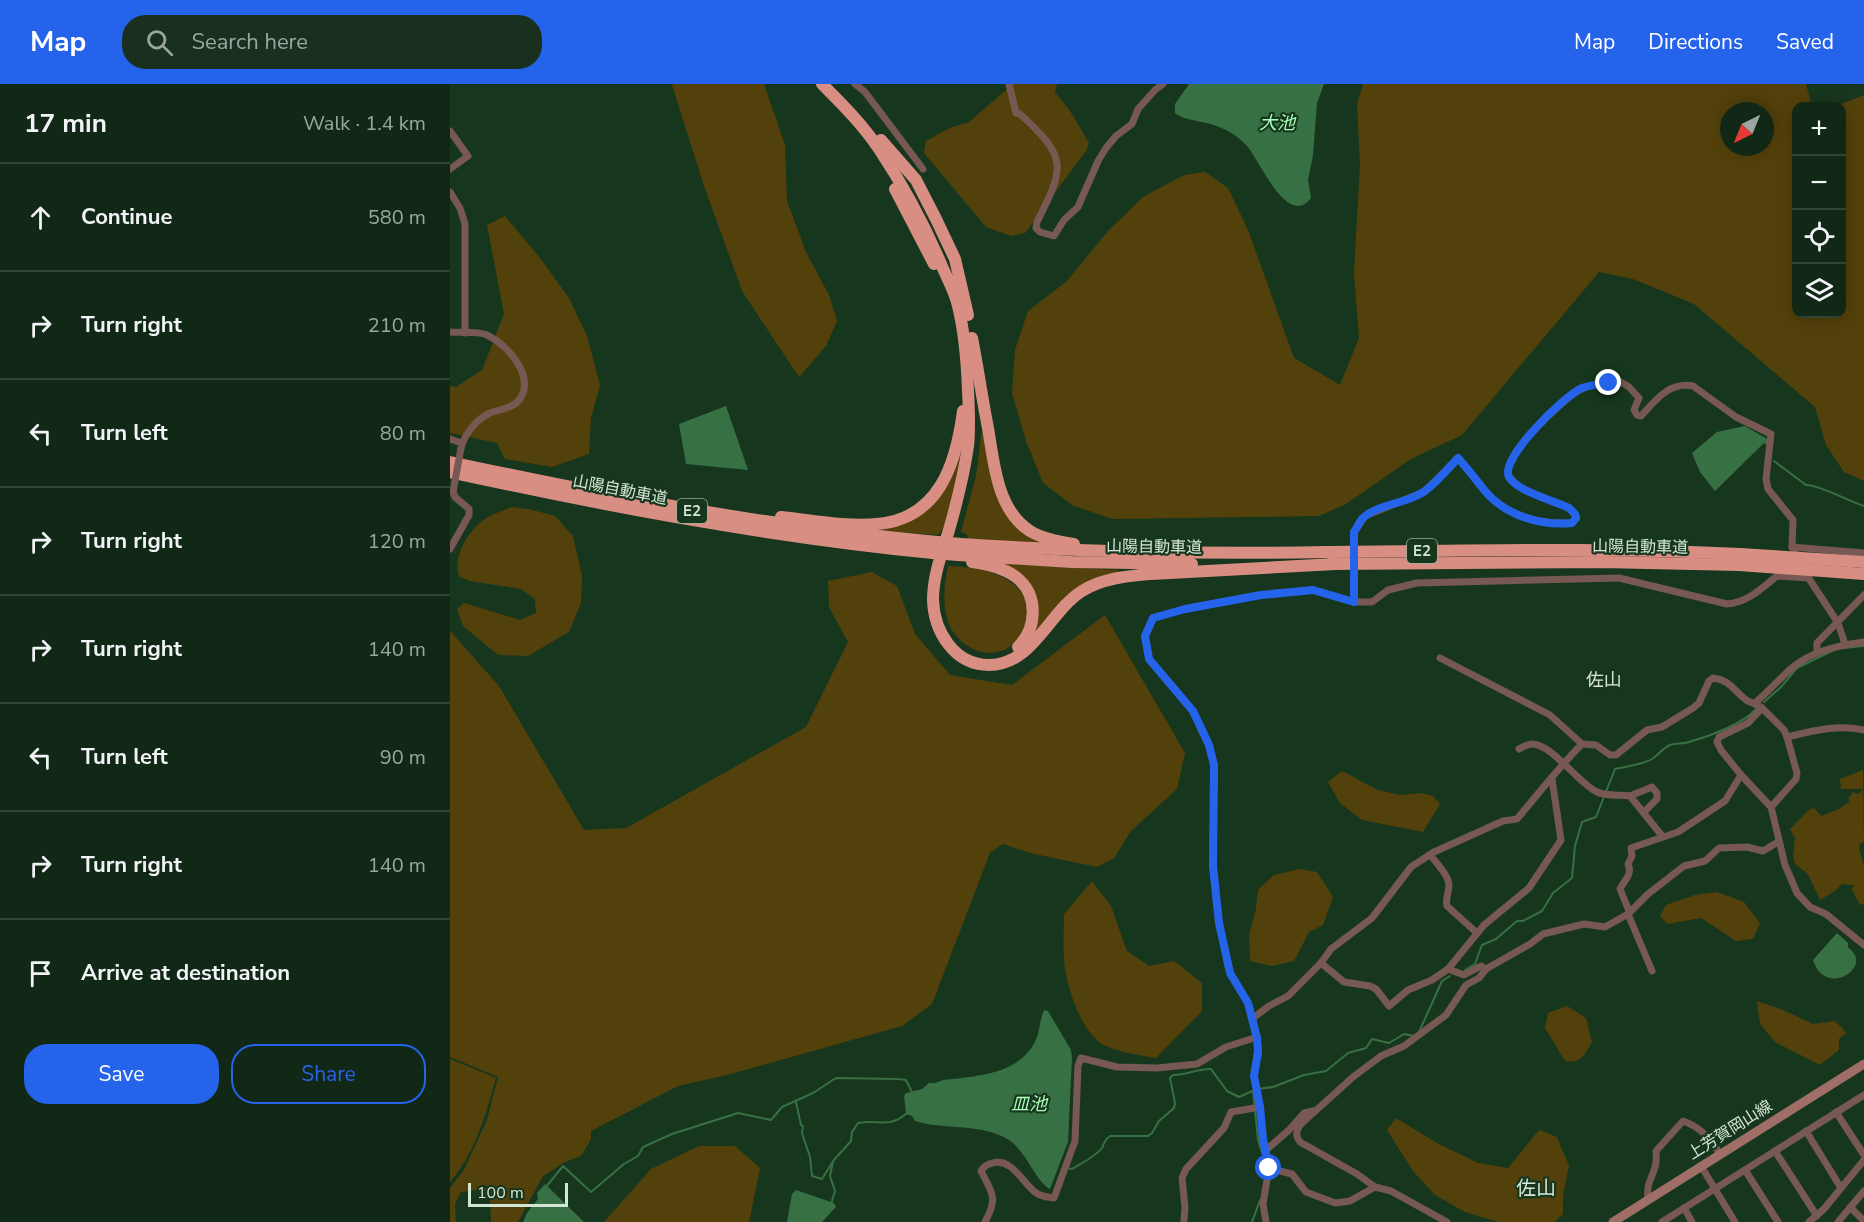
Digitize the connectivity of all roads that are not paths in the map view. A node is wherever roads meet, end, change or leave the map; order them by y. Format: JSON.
{"nodes":[{"id":1,"x":822,"y":84,"type":"edge"},
{"id":2,"x":830,"y":84,"type":"edge"},
{"id":3,"x":855,"y":84,"type":"edge"},
{"id":4,"x":1009,"y":84,"type":"edge"},
{"id":5,"x":1163,"y":84,"type":"edge"},
{"id":6,"x":450,"y":131,"type":"edge"},
{"id":7,"x":881,"y":145,"type":"junction"},
{"id":8,"x":450,"y":169,"type":"edge"},
{"id":9,"x":923,"y":170,"type":"dead end"},
{"id":10,"x":450,"y":192,"type":"edge"},
{"id":11,"x":450,"y":332,"type":"edge"},
{"id":12,"x":465,"y":333,"type":"junction"},
{"id":13,"x":972,"y":376,"type":"junction"},
{"id":14,"x":450,"y":439,"type":"edge"},
{"id":15,"x":462,"y":445,"type":"junction"},
{"id":16,"x":450,"y":462,"type":"edge"},
{"id":17,"x":450,"y":472,"type":"edge"},
{"id":18,"x":684,"y":510,"type":"junction"},
{"id":19,"x":935,"y":547,"type":"junction"},
{"id":20,"x":1792,"y":547,"type":"junction"},
{"id":21,"x":450,"y":549,"type":"edge"},
{"id":22,"x":1105,"y":550,"type":"junction"},
{"id":23,"x":958,"y":553,"type":"junction"},
{"id":24,"x":1864,"y":553,"type":"edge"},
{"id":25,"x":1740,"y":559,"type":"junction"},
{"id":26,"x":1864,"y":562,"type":"edge"},
{"id":27,"x":1336,"y":564,"type":"junction"},
{"id":28,"x":1864,"y":574,"type":"edge"},
{"id":29,"x":1808,"y":578,"type":"junction"},
{"id":30,"x":1864,"y":595,"type":"edge"},
{"id":31,"x":1354,"y":602,"type":"junction"},
{"id":32,"x":1838,"y":623,"type":"junction"},
{"id":33,"x":1864,"y":642,"type":"edge"},
{"id":34,"x":1845,"y":644,"type":"junction"},
{"id":35,"x":1817,"y":653,"type":"junction"},
{"id":36,"x":1440,"y":658,"type":"dead end"},
{"id":37,"x":1755,"y":703,"type":"junction"},
{"id":38,"x":1762,"y":708,"type":"junction"},
{"id":39,"x":1864,"y":730,"type":"edge"},
{"id":40,"x":1786,"y":737,"type":"junction"},
{"id":41,"x":1582,"y":744,"type":"junction"},
{"id":42,"x":1519,"y":749,"type":"dead end"},
{"id":43,"x":1564,"y":762,"type":"junction"},
{"id":44,"x":1741,"y":775,"type":"junction"},
{"id":45,"x":1552,"y":779,"type":"junction"},
{"id":46,"x":1630,"y":796,"type":"junction"},
{"id":47,"x":1771,"y":807,"type":"junction"},
{"id":48,"x":1644,"y":812,"type":"junction"},
{"id":49,"x":1663,"y":837,"type":"junction"},
{"id":50,"x":1778,"y":842,"type":"junction"},
{"id":51,"x":1430,"y":855,"type":"junction"},
{"id":52,"x":1628,"y":912,"type":"junction"},
{"id":53,"x":1477,"y":933,"type":"junction"},
{"id":54,"x":1864,"y":945,"type":"edge"},
{"id":55,"x":1321,"y":963,"type":"junction"},
{"id":56,"x":1448,"y":969,"type":"junction"},
{"id":57,"x":1486,"y":969,"type":"junction"},
{"id":58,"x":1652,"y":971,"type":"dead end"},
{"id":59,"x":1253,"y":1018,"type":"junction"},
{"id":60,"x":1257,"y":1038,"type":"junction"},
{"id":61,"x":1864,"y":1064,"type":"edge"},
{"id":62,"x":1864,"y":1095,"type":"edge"},
{"id":63,"x":1257,"y":1107,"type":"junction"},
{"id":64,"x":1315,"y":1110,"type":"junction"},
{"id":65,"x":1836,"y":1112,"type":"junction"},
{"id":66,"x":1806,"y":1131,"type":"junction"},
{"id":67,"x":1266,"y":1150,"type":"junction"},
{"id":68,"x":1775,"y":1151,"type":"junction"},
{"id":69,"x":1720,"y":1154,"type":"junction"},
{"id":70,"x":1864,"y":1155,"type":"edge"},
{"id":71,"x":1864,"y":1160,"type":"edge"},
{"id":72,"x":1701,"y":1166,"type":"junction"},
{"id":73,"x":1269,"y":1168,"type":"junction"},
{"id":74,"x":1745,"y":1170,"type":"junction"},
{"id":75,"x":1375,"y":1187,"type":"junction"},
{"id":76,"x":1841,"y":1188,"type":"junction"},
{"id":77,"x":1714,"y":1189,"type":"junction"},
{"id":78,"x":1864,"y":1191,"type":"edge"},
{"id":79,"x":1648,"y":1199,"type":"junction"},
{"id":80,"x":1850,"y":1207,"type":"junction"},
{"id":81,"x":1684,"y":1208,"type":"junction"},
{"id":82,"x":1817,"y":1216,"type":"junction"},
{"id":83,"x":1864,"y":1221,"type":"edge"},
{"id":84,"x":985,"y":1222,"type":"edge"},
{"id":85,"x":1184,"y":1222,"type":"edge"},
{"id":86,"x":1266,"y":1222,"type":"edge"},
{"id":87,"x":1447,"y":1222,"type":"edge"},
{"id":88,"x":1612,"y":1222,"type":"edge"},
{"id":89,"x":1662,"y":1222,"type":"edge"},
{"id":90,"x":1692,"y":1222,"type":"edge"},
{"id":91,"x":1735,"y":1222,"type":"edge"},
{"id":92,"x":1778,"y":1222,"type":"edge"},
{"id":93,"x":1809,"y":1222,"type":"edge"},
{"id":94,"x":1838,"y":1222,"type":"edge"}],
"edges":[{"from":1,"to":7,"type":"highway"},
{"from":2,"to":7,"type":"highway"},
{"from":3,"to":9,"type":"street"},
{"from":4,"to":5,"type":"street"},
{"from":6,"to":8,"type":"street"},
{"from":7,"to":13,"type":"highway"},
{"from":10,"to":12,"type":"street"},
{"from":11,"to":12,"type":"street"},
{"from":12,"to":15,"type":"street"},
{"from":13,"to":18,"type":"highway"},
{"from":13,"to":22,"type":"highway"},
{"from":13,"to":23,"type":"highway"},
{"from":13,"to":27,"type":"highway"},
{"from":14,"to":15,"type":"street"},
{"from":15,"to":21,"type":"street","bridge":true},
{"from":16,"to":18,"type":"highway","name":"山陽自動車道","number":"E2"},
{"from":17,"to":19,"type":"highway","name":"山陽自動車道","number":"E2"},
{"from":18,"to":19,"type":"highway","name":"山陽自動車道","number":"E2"},
{"from":19,"to":23,"type":"highway","name":"山陽自動車道","number":"E2","bridge":true},
{"from":20,"to":24,"type":"street"},
{"from":20,"to":29,"type":"street"},
{"from":20,"to":31,"type":"street","bridge":true},
{"from":22,"to":23,"type":"highway","name":"山陽自動車道","number":"E2"},
{"from":22,"to":25,"type":"highway","name":"山陽自動車道","number":"E2"},
{"from":23,"to":27,"type":"highway","name":"山陽自動車道","number":"E2"},
{"from":25,"to":26,"type":"highway","name":"山陽自動車道","number":"E2","bridge":true},
{"from":25,"to":27,"type":"highway","name":"山陽自動車道","number":"E2"},
{"from":25,"to":28,"type":"highway","name":"山陽自動車道","number":"E2","bridge":true},
{"from":29,"to":31,"type":"street"},
{"from":29,"to":32,"type":"street"},
{"from":30,"to":32,"type":"street"},
{"from":31,"to":59,"type":"street"},
{"from":32,"to":34,"type":"street"},
{"from":32,"to":35,"type":"street"},
{"from":33,"to":34,"type":"street"},
{"from":34,"to":35,"type":"street"},
{"from":35,"to":37,"type":"street"},
{"from":36,"to":41,"type":"street"},
{"from":37,"to":38,"type":"street"},
{"from":37,"to":41,"type":"street"},
{"from":38,"to":40,"type":"street"},
{"from":38,"to":44,"type":"street"},
{"from":39,"to":40,"type":"street"},
{"from":40,"to":47,"type":"street"},
{"from":41,"to":43,"type":"street"},
{"from":42,"to":43,"type":"street"},
{"from":43,"to":45,"type":"street"},
{"from":43,"to":46,"type":"street"},
{"from":44,"to":47,"type":"street"},
{"from":44,"to":49,"type":"street"},
{"from":45,"to":51,"type":"street"},
{"from":45,"to":53,"type":"street"},
{"from":46,"to":48,"type":"street"},
{"from":46,"to":48,"type":"street"},
{"from":47,"to":50,"type":"street"},
{"from":48,"to":49,"type":"street"},
{"from":49,"to":52,"type":"street"},
{"from":50,"to":52,"type":"street"},
{"from":50,"to":54,"type":"street"},
{"from":51,"to":53,"type":"street"},
{"from":51,"to":55,"type":"street"},
{"from":52,"to":57,"type":"street"},
{"from":52,"to":58,"type":"street"},
{"from":53,"to":56,"type":"street"},
{"from":55,"to":56,"type":"street"},
{"from":55,"to":59,"type":"street"},
{"from":56,"to":57,"type":"street"},
{"from":57,"to":64,"type":"street"},
{"from":59,"to":60,"type":"street"},
{"from":60,"to":63,"type":"street"},
{"from":60,"to":84,"type":"street"},
{"from":61,"to":69,"type":"main road","name":"上芳賀岡山線"},
{"from":62,"to":65,"type":"street"},
{"from":63,"to":67,"type":"street"},
{"from":63,"to":85,"type":"street"},
{"from":64,"to":67,"type":"street"},
{"from":64,"to":75,"type":"street"},
{"from":65,"to":66,"type":"street"},
{"from":65,"to":70,"type":"street"},
{"from":66,"to":68,"type":"street"},
{"from":66,"to":76,"type":"street"},
{"from":67,"to":73,"type":"street"},
{"from":68,"to":74,"type":"street"},
{"from":68,"to":82,"type":"street"},
{"from":69,"to":72,"type":"main road","name":"上芳賀岡山線"},
{"from":69,"to":79,"type":"street"},
{"from":71,"to":76,"type":"street"},
{"from":72,"to":77,"type":"street"},
{"from":72,"to":79,"type":"main road","name":"上芳賀岡山線"},
{"from":73,"to":75,"type":"street"},
{"from":73,"to":86,"type":"street"},
{"from":74,"to":77,"type":"street"},
{"from":74,"to":92,"type":"street"},
{"from":75,"to":87,"type":"street"},
{"from":76,"to":82,"type":"street"},
{"from":77,"to":81,"type":"street"},
{"from":77,"to":91,"type":"street"},
{"from":78,"to":80,"type":"street"},
{"from":79,"to":88,"type":"main road","name":"上芳賀岡山線"},
{"from":80,"to":83,"type":"street"},
{"from":80,"to":94,"type":"street"},
{"from":81,"to":89,"type":"street"},
{"from":81,"to":90,"type":"street"},
{"from":82,"to":93,"type":"street"}]}
